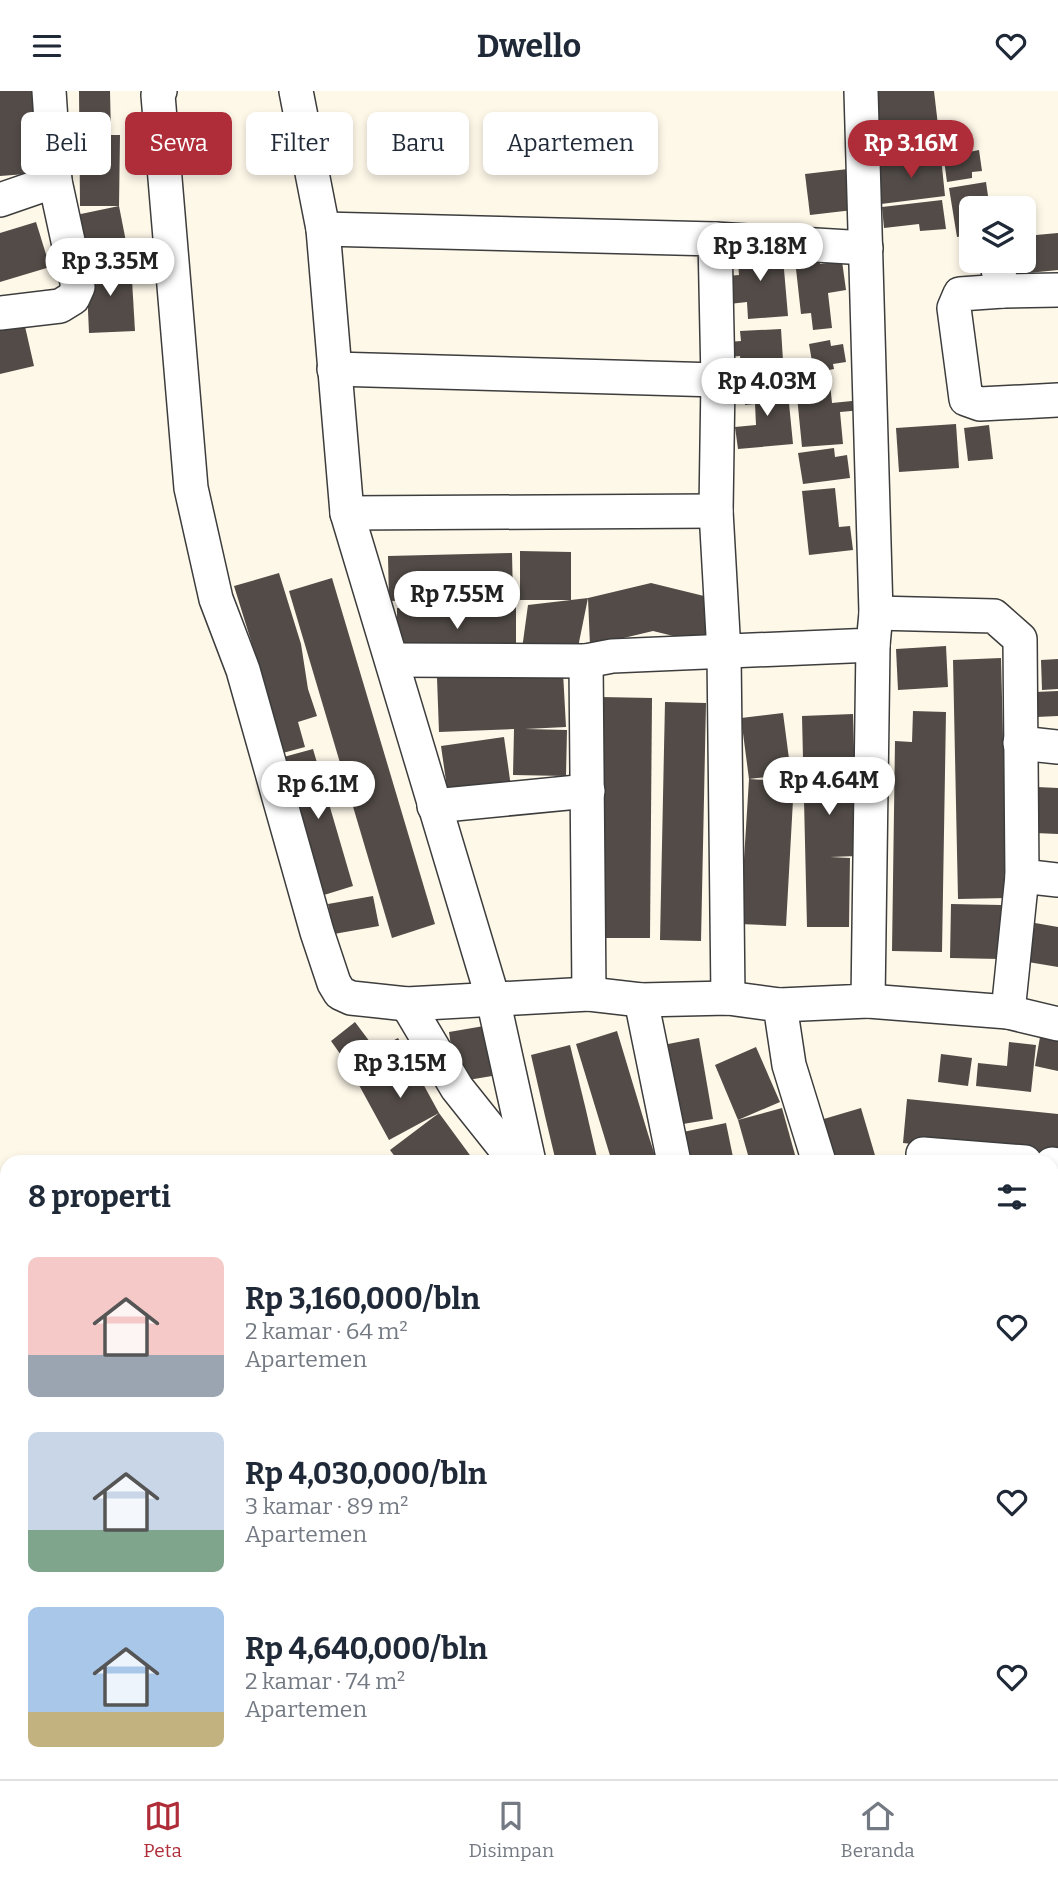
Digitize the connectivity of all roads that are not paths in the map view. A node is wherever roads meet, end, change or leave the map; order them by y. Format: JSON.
{"nodes":[{"id":1,"x":49,"y":91,"type":"edge"},
{"id":2,"x":160,"y":91,"type":"edge"},
{"id":3,"x":296,"y":91,"type":"edge"},
{"id":4,"x":861,"y":91,"type":"edge"},
{"id":5,"x":55,"y":181,"type":"junction"},
{"id":6,"x":0,"y":200,"type":"edge"},
{"id":7,"x":323,"y":229,"type":"junction"},
{"id":8,"x":715,"y":239,"type":"junction"},
{"id":9,"x":866,"y":248,"type":"junction"},
{"id":10,"x":999,"y":276,"type":"edge"},
{"id":11,"x":1058,"y":290,"type":"edge"},
{"id":12,"x":0,"y":313,"type":"edge"},
{"id":13,"x":334,"y":369,"type":"junction"},
{"id":14,"x":718,"y":380,"type":"junction"},
{"id":15,"x":1058,"y":400,"type":"edge"},
{"id":16,"x":716,"y":511,"type":"junction"},
{"id":17,"x":347,"y":513,"type":"junction"},
{"id":18,"x":875,"y":629,"type":"junction"},
{"id":19,"x":724,"y":653,"type":"junction"},
{"id":20,"x":392,"y":660,"type":"junction"},
{"id":21,"x":586,"y":661,"type":"junction"},
{"id":22,"x":1020,"y":743,"type":"junction"},
{"id":23,"x":1058,"y":747,"type":"edge"},
{"id":24,"x":588,"y":791,"type":"junction"},
{"id":25,"x":434,"y":806,"type":"junction"},
{"id":26,"x":1022,"y":876,"type":"junction"},
{"id":27,"x":1058,"y":880,"type":"edge"},
{"id":28,"x":589,"y":994,"type":"junction"},
{"id":29,"x":728,"y":998,"type":"junction"},
{"id":30,"x":493,"y":999,"type":"junction"},
{"id":31,"x":640,"y":1000,"type":"junction"},
{"id":32,"x":868,"y":1001,"type":"junction"},
{"id":33,"x":407,"y":1004,"type":"junction"},
{"id":34,"x":780,"y":1005,"type":"junction"},
{"id":35,"x":1008,"y":1012,"type":"junction"},
{"id":36,"x":1058,"y":1024,"type":"edge"},
{"id":37,"x":510,"y":1155,"type":"edge"},
{"id":38,"x":527,"y":1155,"type":"edge"},
{"id":39,"x":673,"y":1155,"type":"edge"},
{"id":40,"x":817,"y":1155,"type":"edge"}],
"edges":[{"from":1,"to":5,"type":"street"},
{"from":2,"to":33,"type":"street"},
{"from":3,"to":7,"type":"street"},
{"from":4,"to":9,"type":"street"},
{"from":5,"to":6,"type":"street"},
{"from":5,"to":12,"type":"street"},
{"from":7,"to":8,"type":"street"},
{"from":7,"to":13,"type":"street"},
{"from":8,"to":9,"type":"street"},
{"from":8,"to":14,"type":"street"},
{"from":9,"to":18,"type":"street"},
{"from":10,"to":11,"type":"street"},
{"from":10,"to":15,"type":"street"},
{"from":13,"to":14,"type":"street"},
{"from":13,"to":17,"type":"street"},
{"from":14,"to":16,"type":"street"},
{"from":16,"to":17,"type":"street"},
{"from":16,"to":19,"type":"street"},
{"from":17,"to":20,"type":"street"},
{"from":18,"to":19,"type":"street"},
{"from":18,"to":22,"type":"street"},
{"from":18,"to":32,"type":"street"},
{"from":19,"to":21,"type":"street"},
{"from":19,"to":29,"type":"street"},
{"from":20,"to":21,"type":"street"},
{"from":20,"to":25,"type":"street"},
{"from":21,"to":24,"type":"street"},
{"from":22,"to":23,"type":"street"},
{"from":22,"to":26,"type":"street"},
{"from":24,"to":25,"type":"street"},
{"from":24,"to":28,"type":"street"},
{"from":25,"to":30,"type":"street"},
{"from":26,"to":27,"type":"street"},
{"from":26,"to":35,"type":"street"},
{"from":28,"to":30,"type":"street"},
{"from":28,"to":31,"type":"street"},
{"from":29,"to":31,"type":"street"},
{"from":29,"to":34,"type":"street"},
{"from":30,"to":33,"type":"street"},
{"from":30,"to":38,"type":"street"},
{"from":31,"to":39,"type":"street"},
{"from":32,"to":34,"type":"street"},
{"from":32,"to":35,"type":"street"},
{"from":33,"to":37,"type":"street"},
{"from":34,"to":40,"type":"street"},
{"from":35,"to":36,"type":"street"}]}
